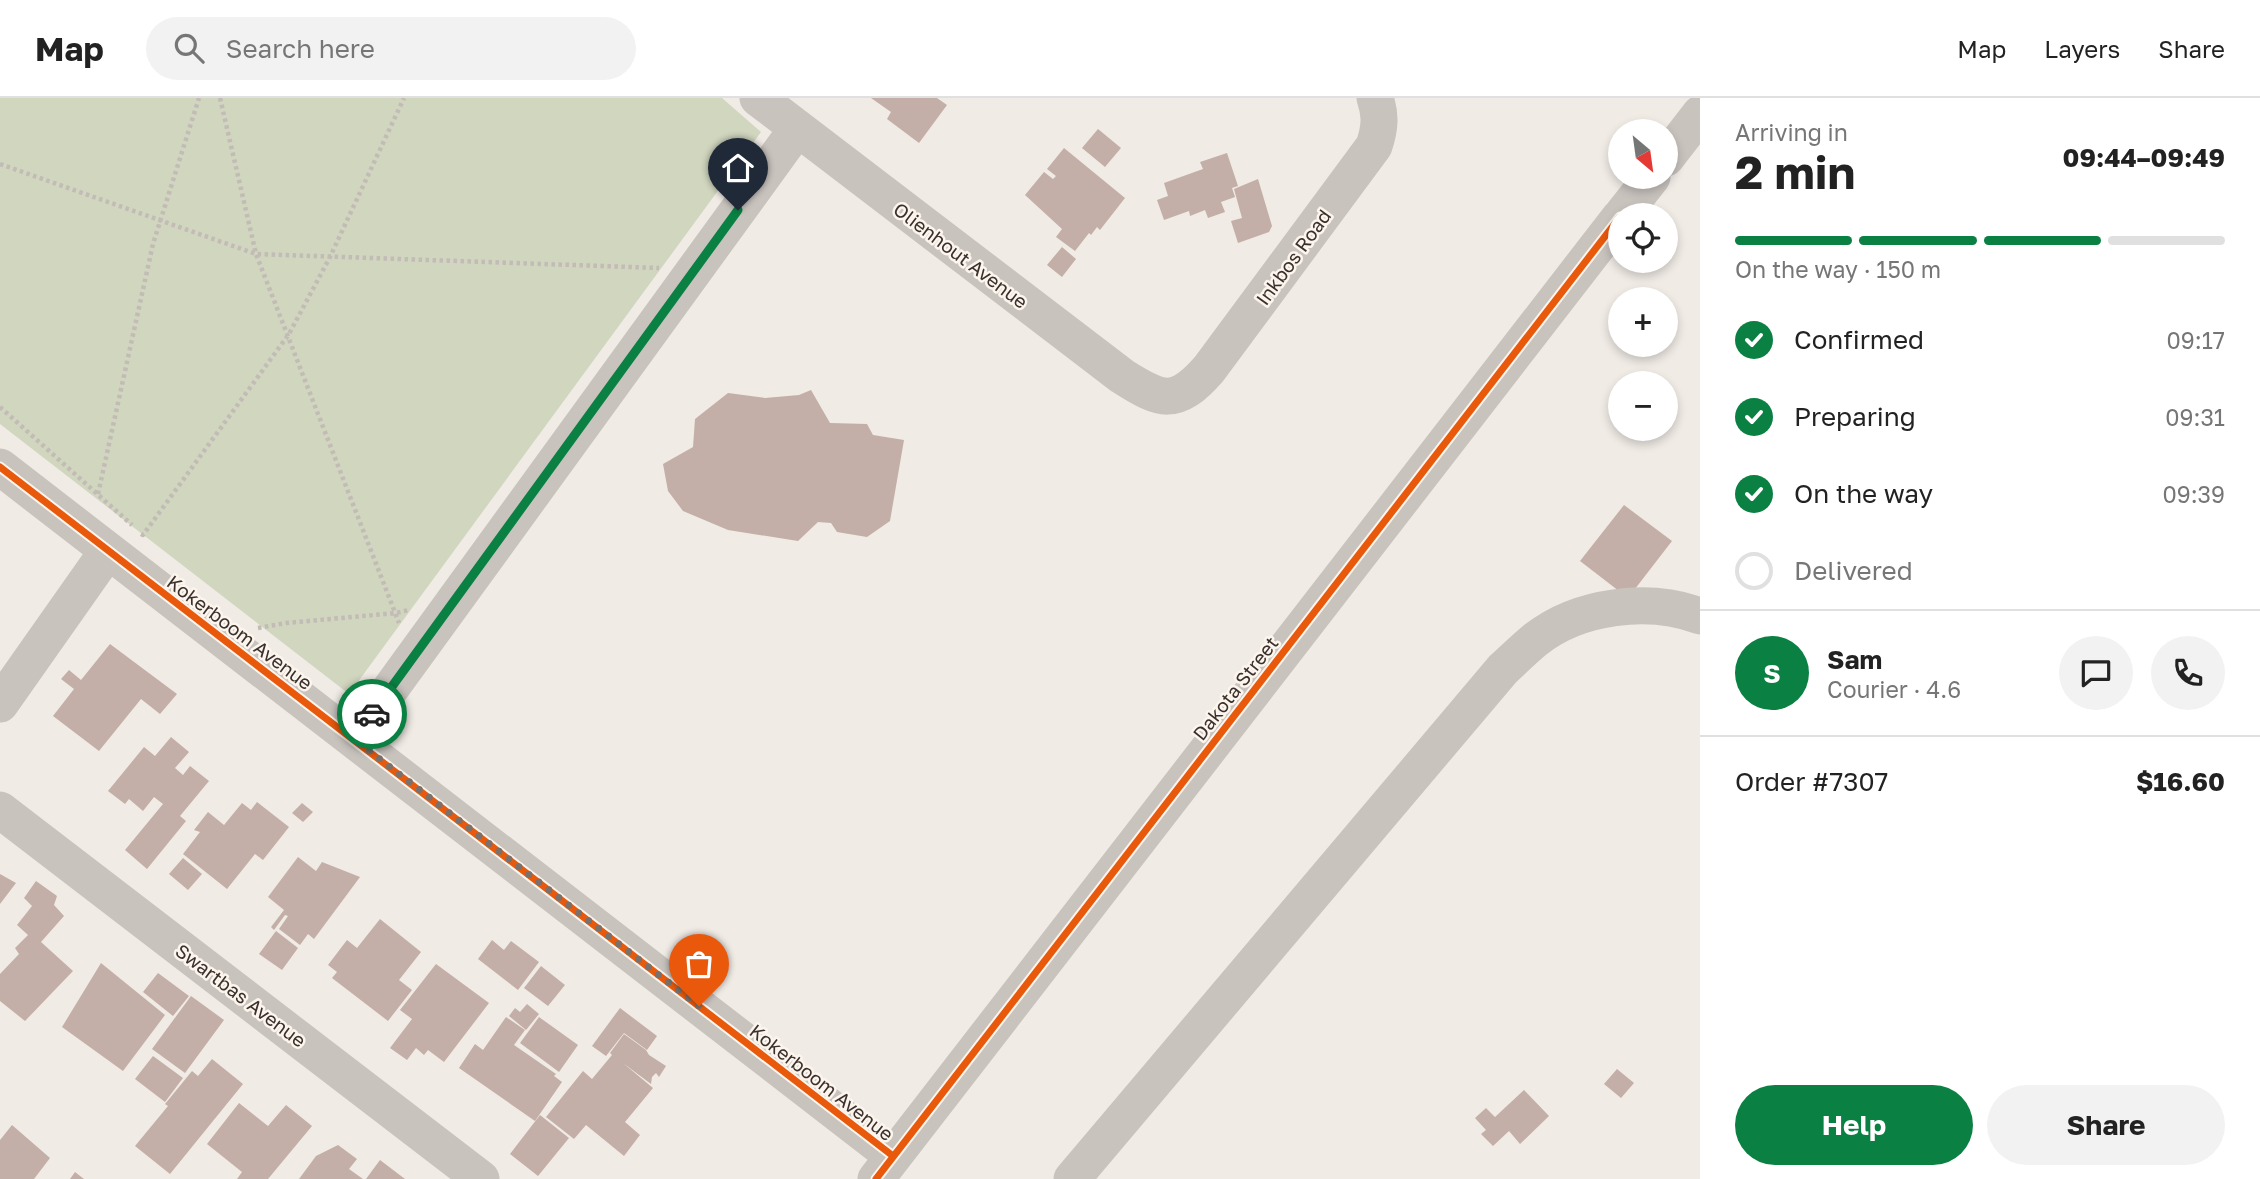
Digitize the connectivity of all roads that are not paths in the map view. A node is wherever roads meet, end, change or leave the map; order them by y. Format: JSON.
{"nodes":[{"id":1,"x":758,"y":98,"type":"edge"},
{"id":2,"x":1375,"y":98,"type":"edge"},
{"id":3,"x":1700,"y":114,"type":"edge"},
{"id":4,"x":797,"y":129,"type":"junction"},
{"id":5,"x":1678,"y":142,"type":"edge"},
{"id":6,"x":1642,"y":189,"type":"edge"},
{"id":7,"x":1631,"y":203,"type":"edge"},
{"id":8,"x":1608,"y":233,"type":"edge"},
{"id":9,"x":1172,"y":396,"type":"joint"},
{"id":10,"x":0,"y":467,"type":"edge"},
{"id":11,"x":107,"y":552,"type":"junction"},
{"id":12,"x":1700,"y":616,"type":"edge"},
{"id":13,"x":0,"y":704,"type":"edge"},
{"id":14,"x":354,"y":739,"type":"junction"},
{"id":15,"x":0,"y":810,"type":"edge"},
{"id":16,"x":884,"y":1168,"type":"edge"},
{"id":17,"x":481,"y":1179,"type":"edge"},
{"id":18,"x":1072,"y":1179,"type":"edge"}],
"edges":[{"from":1,"to":4,"type":"street","name":"Olienhout Avenue"},
{"from":2,"to":9,"type":"street","name":"Inkbos Road"},
{"from":3,"to":5,"type":"street"},
{"from":4,"to":9,"type":"street","name":"Olienhout Avenue"},
{"from":4,"to":14,"type":"street"},
{"from":6,"to":7,"type":"street","name":"Dakota Street"},
{"from":8,"to":16,"type":"street","name":"Dakota Street"},
{"from":10,"to":11,"type":"street","name":"Kokerboom Avenue"},
{"from":11,"to":13,"type":"street"},
{"from":11,"to":14,"type":"street","name":"Kokerboom Avenue"},
{"from":12,"to":18,"type":"street"},
{"from":14,"to":16,"type":"street","name":"Kokerboom Avenue"},
{"from":15,"to":17,"type":"street","name":"Swartbas Avenue"}]}
